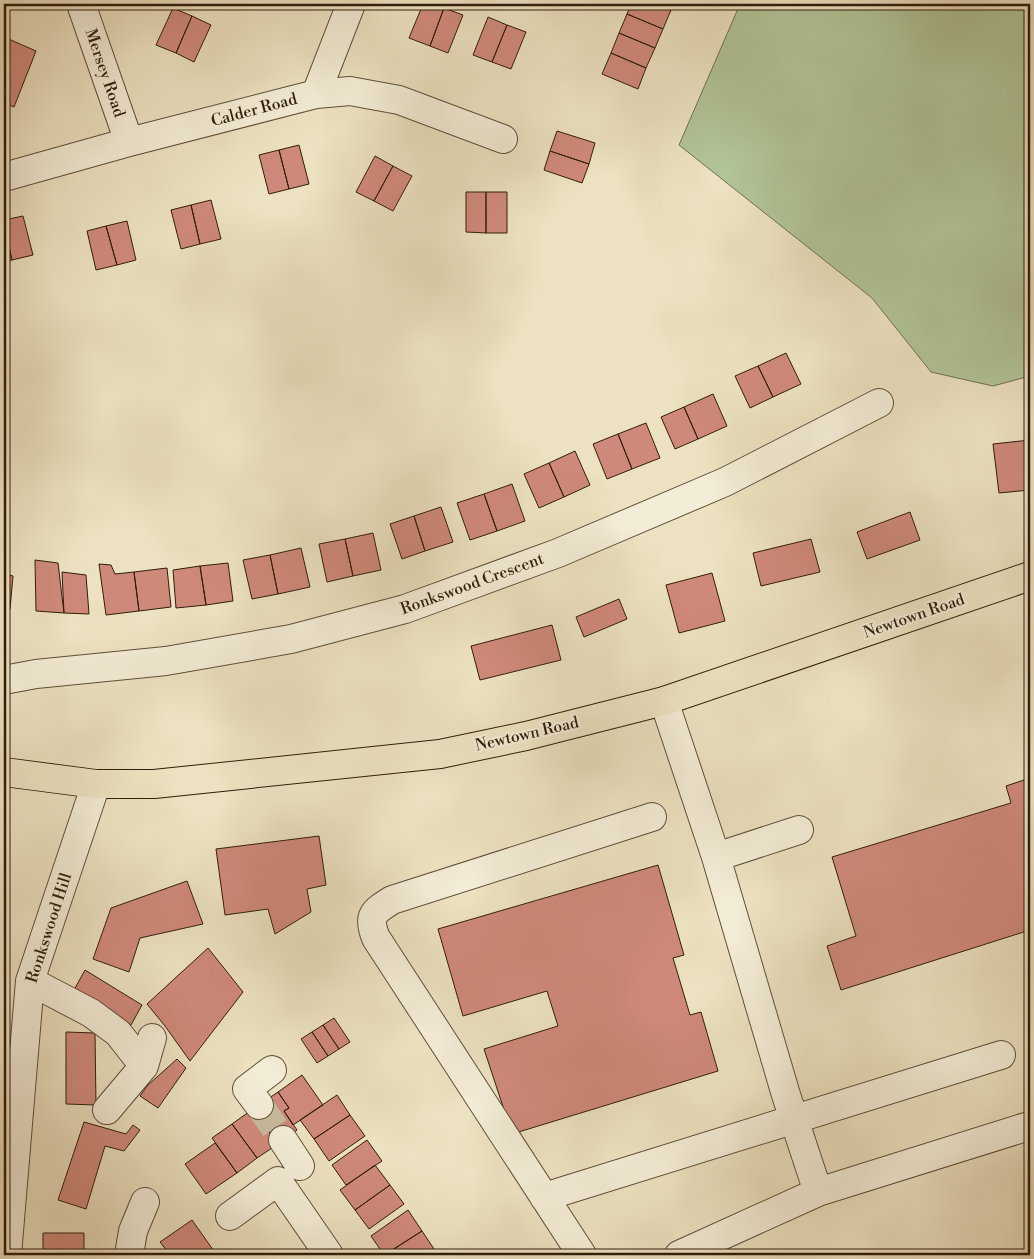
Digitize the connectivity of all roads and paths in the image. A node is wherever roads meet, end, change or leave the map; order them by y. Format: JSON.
{"nodes":[{"id":1,"x":80,"y":4,"type":"edge"},
{"id":2,"x":351,"y":4,"type":"edge"},
{"id":3,"x":316,"y":94,"type":"junction"},
{"id":4,"x":503,"y":140,"type":"dead end"},
{"id":5,"x":129,"y":142,"type":"junction"},
{"id":6,"x":4,"y":177,"type":"edge"},
{"id":7,"x":879,"y":403,"type":"dead end"},
{"id":8,"x":1030,"y":576,"type":"edge"},
{"id":9,"x":4,"y":667,"type":"edge"},
{"id":10,"x":36,"y":674,"type":"junction"},
{"id":11,"x":4,"y":680,"type":"edge"},
{"id":12,"x":664,"y":701,"type":"junction"},
{"id":13,"x":4,"y":772,"type":"edge"},
{"id":14,"x":96,"y":784,"type":"junction"},
{"id":15,"x":652,"y":818,"type":"dead end"},
{"id":16,"x":799,"y":830,"type":"dead end"},
{"id":17,"x":716,"y":857,"type":"junction"},
{"id":18,"x":30,"y":981,"type":"junction"},
{"id":19,"x":152,"y":1038,"type":"dead end"},
{"id":20,"x":1001,"y":1055,"type":"dead end"},
{"id":21,"x":144,"y":1066,"type":"junction"},
{"id":22,"x":272,"y":1070,"type":"dead end"},
{"id":23,"x":259,"y":1105,"type":"tunnel mouth"},
{"id":24,"x":107,"y":1110,"type":"dead end"},
{"id":25,"x":793,"y":1119,"type":"junction"},
{"id":26,"x":1028,"y":1126,"type":"dead end"},
{"id":27,"x":10,"y":1134,"type":"edge"},
{"id":28,"x":283,"y":1140,"type":"tunnel mouth"},
{"id":29,"x":278,"y":1181,"type":"junction"},
{"id":30,"x":818,"y":1192,"type":"junction"},
{"id":31,"x":544,"y":1197,"type":"junction"},
{"id":32,"x":145,"y":1202,"type":"dead end"},
{"id":33,"x":230,"y":1216,"type":"dead end"},
{"id":34,"x":7,"y":1255,"type":"edge"},
{"id":35,"x":129,"y":1255,"type":"edge"},
{"id":36,"x":329,"y":1255,"type":"edge"},
{"id":37,"x":582,"y":1255,"type":"edge"},
{"id":38,"x":679,"y":1255,"type":"edge"}],
"edges":[{"from":1,"to":5,"type":"street","name":"Mersey Road"},
{"from":2,"to":3,"type":"street"},
{"from":3,"to":4,"type":"street","name":"Calder Road"},
{"from":3,"to":5,"type":"street","name":"Calder Road"},
{"from":5,"to":6,"type":"street","name":"Calder Road"},
{"from":7,"to":10,"type":"street","name":"Ronkswood Crescent"},
{"from":8,"to":12,"type":"main road","name":"Newtown Road"},
{"from":9,"to":10,"type":"street","name":"Ronkswood Crescent"},
{"from":10,"to":11,"type":"street","name":"Ronkswood Crescent"},
{"from":12,"to":14,"type":"main road","name":"Newtown Road"},
{"from":12,"to":17,"type":"street"},
{"from":13,"to":14,"type":"main road","name":"Newtown Road"},
{"from":14,"to":18,"type":"street","name":"Ronkswood Hill"},
{"from":15,"to":31,"type":"street"},
{"from":16,"to":17,"type":"street"},
{"from":17,"to":25,"type":"street"},
{"from":18,"to":21,"type":"street"},
{"from":18,"to":27,"type":"street","name":"Ronkswood Hill"},
{"from":19,"to":21,"type":"street"},
{"from":20,"to":25,"type":"street"},
{"from":21,"to":24,"type":"street"},
{"from":22,"to":23,"type":"street"},
{"from":25,"to":30,"type":"street"},
{"from":25,"to":31,"type":"street"},
{"from":26,"to":30,"type":"street"},
{"from":27,"to":34,"type":"street","name":"Ronkswood Hill"},
{"from":28,"to":29,"type":"street"},
{"from":29,"to":33,"type":"street"},
{"from":29,"to":36,"type":"street"},
{"from":30,"to":38,"type":"street"},
{"from":31,"to":37,"type":"street"},
{"from":32,"to":35,"type":"street"}]}
